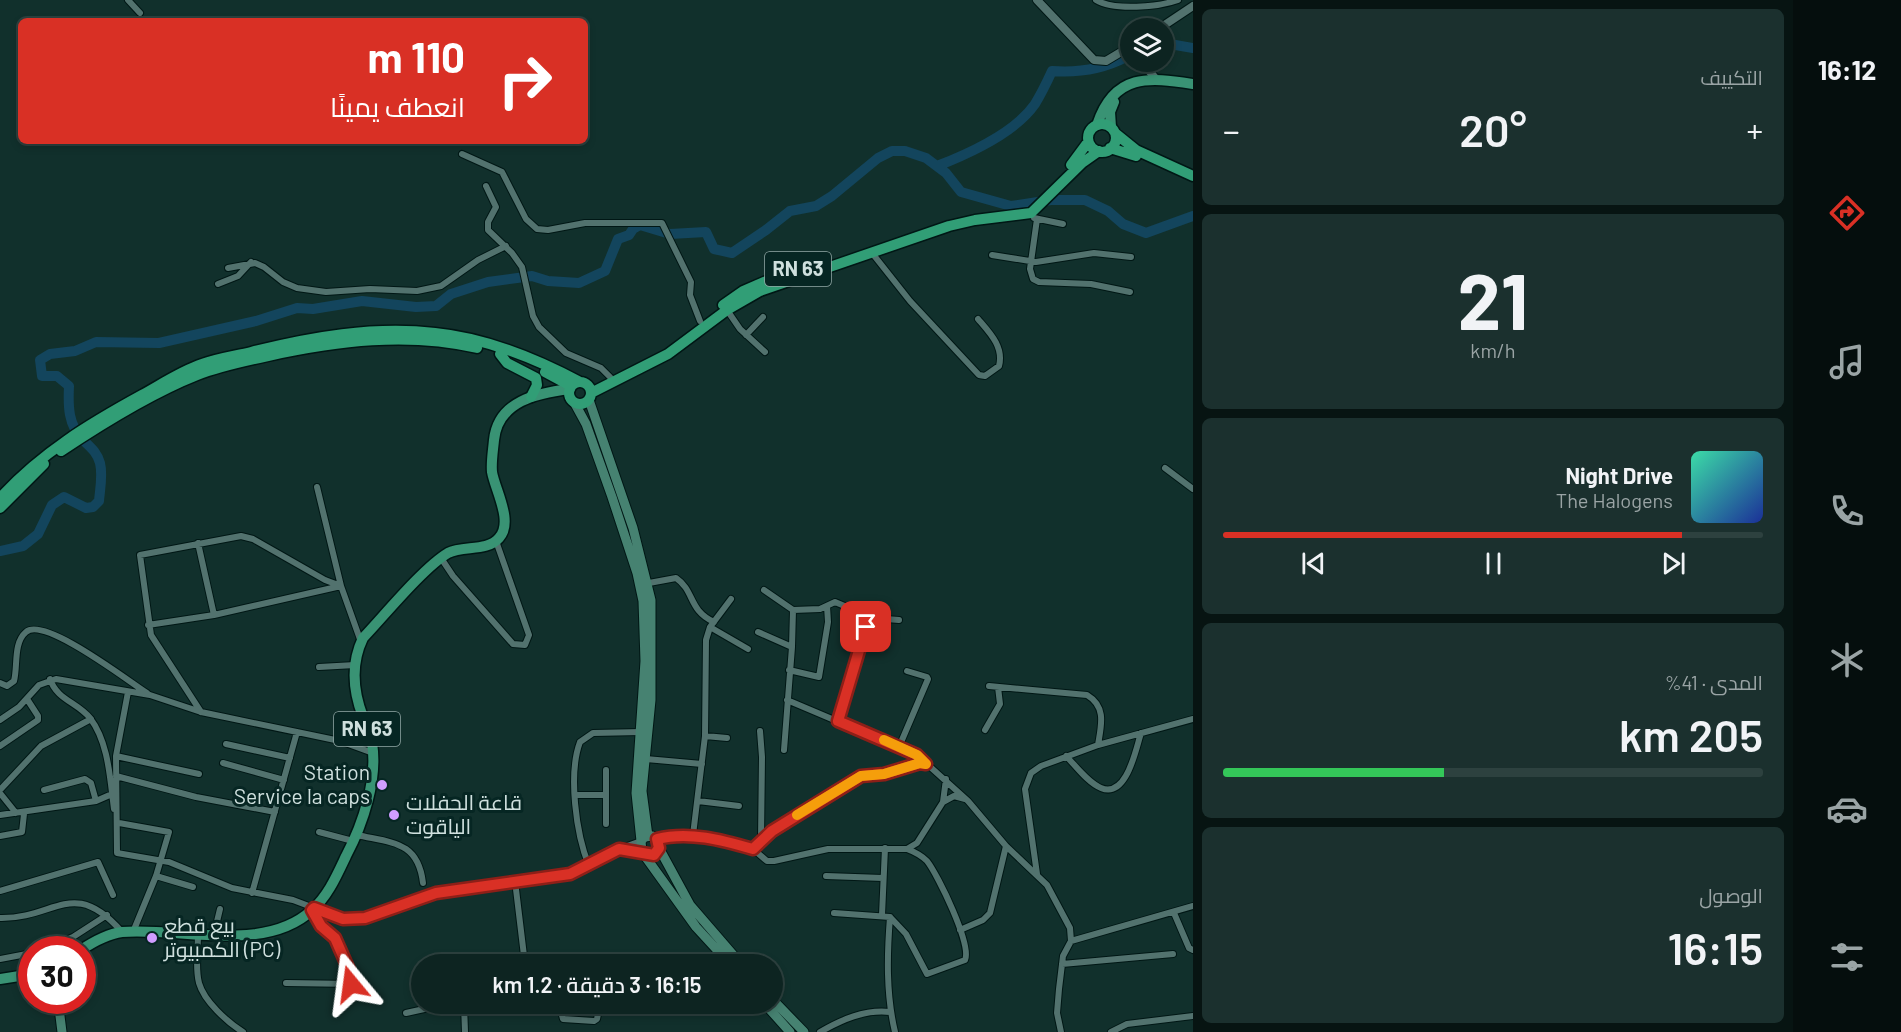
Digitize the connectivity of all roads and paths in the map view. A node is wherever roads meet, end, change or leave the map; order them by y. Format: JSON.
{"nodes":[{"id":1,"x":128,"y":0,"type":"edge"},
{"id":2,"x":1037,"y":0,"type":"edge"},
{"id":3,"x":1096,"y":0,"type":"edge"},
{"id":4,"x":1178,"y":0,"type":"edge"},
{"id":5,"x":1193,"y":6,"type":"edge"},
{"id":6,"x":140,"y":14,"type":"dead end"},
{"id":7,"x":1174,"y":19,"type":"edge"},
{"id":8,"x":1120,"y":53,"type":"edge"},
{"id":9,"x":1150,"y":72,"type":"edge"},
{"id":10,"x":1155,"y":78,"type":"junction"},
{"id":11,"x":1193,"y":84,"type":"edge"},
{"id":12,"x":1119,"y":91,"type":"junction"},
{"id":13,"x":1097,"y":125,"type":"junction"},
{"id":14,"x":1113,"y":130,"type":"junction"},
{"id":15,"x":1088,"y":142,"type":"junction"},
{"id":16,"x":1110,"y":148,"type":"junction"},
{"id":17,"x":1099,"y":151,"type":"junction"},
{"id":18,"x":462,"y":154,"type":"dead end"},
{"id":19,"x":1193,"y":176,"type":"edge"},
{"id":20,"x":1193,"y":183,"type":"edge"},
{"id":21,"x":486,"y":186,"type":"dead end"},
{"id":22,"x":1049,"y":194,"type":"junction"},
{"id":23,"x":1033,"y":213,"type":"junction"},
{"id":24,"x":1063,"y":224,"type":"dead end"},
{"id":25,"x":506,"y":246,"type":"junction"},
{"id":26,"x":872,"y":253,"type":"junction"},
{"id":27,"x":992,"y":255,"type":"dead end"},
{"id":28,"x":1131,"y":257,"type":"dead end"},
{"id":29,"x":251,"y":262,"type":"junction"},
{"id":30,"x":1031,"y":262,"type":"junction"},
{"id":31,"x":228,"y":268,"type":"dead end"},
{"id":32,"x":218,"y":284,"type":"dead end"},
{"id":33,"x":1130,"y":292,"type":"dead end"},
{"id":34,"x":727,"y":310,"type":"junction"},
{"id":35,"x":763,"y":318,"type":"dead end"},
{"id":36,"x":978,"y":319,"type":"dead end"},
{"id":37,"x":700,"y":321,"type":"junction"},
{"id":38,"x":746,"y":335,"type":"junction"},
{"id":39,"x":765,"y":352,"type":"dead end"},
{"id":40,"x":500,"y":354,"type":"junction"},
{"id":41,"x":610,"y":377,"type":"junction"},
{"id":42,"x":579,"y":392,"type":"junction"},
{"id":43,"x":535,"y":396,"type":"junction"},
{"id":44,"x":87,"y":430,"type":"junction"},
{"id":45,"x":1165,"y":468,"type":"dead end"},
{"id":46,"x":317,"y":487,"type":"dead end"},
{"id":47,"x":1193,"y":489,"type":"edge"},
{"id":48,"x":0,"y":498,"type":"edge"},
{"id":49,"x":0,"y":508,"type":"edge"},
{"id":50,"x":496,"y":541,"type":"junction"},
{"id":51,"x":198,"y":543,"type":"junction"},
{"id":52,"x":441,"y":558,"type":"junction"},
{"id":53,"x":645,"y":581,"type":"junction"},
{"id":54,"x":341,"y":586,"type":"junction"},
{"id":55,"x":764,"y":590,"type":"dead end"},
{"id":56,"x":731,"y":599,"type":"dead end"},
{"id":57,"x":827,"y":606,"type":"junction"},
{"id":58,"x":793,"y":610,"type":"junction"},
{"id":59,"x":214,"y":615,"type":"junction"},
{"id":60,"x":869,"y":617,"type":"junction"},
{"id":61,"x":899,"y":620,"type":"dead end"},
{"id":62,"x":148,"y":625,"type":"junction"},
{"id":63,"x":712,"y":625,"type":"junction"},
{"id":64,"x":758,"y":632,"type":"dead end"},
{"id":65,"x":361,"y":642,"type":"junction"},
{"id":66,"x":792,"y":647,"type":"junction"},
{"id":67,"x":748,"y":649,"type":"dead end"},
{"id":68,"x":355,"y":665,"type":"junction"},
{"id":69,"x":319,"y":667,"type":"dead end"},
{"id":70,"x":789,"y":670,"type":"junction"},
{"id":71,"x":907,"y":671,"type":"dead end"},
{"id":72,"x":50,"y":679,"type":"junction"},
{"id":73,"x":0,"y":683,"type":"edge"},
{"id":74,"x":989,"y":686,"type":"dead end"},
{"id":75,"x":998,"y":687,"type":"junction"},
{"id":76,"x":128,"y":692,"type":"junction"},
{"id":77,"x":150,"y":695,"type":"junction"},
{"id":78,"x":27,"y":699,"type":"junction"},
{"id":79,"x":787,"y":700,"type":"junction"},
{"id":80,"x":201,"y":712,"type":"junction"},
{"id":81,"x":91,"y":719,"type":"junction"},
{"id":82,"x":1193,"y":719,"type":"edge"},
{"id":83,"x":0,"y":720,"type":"edge"},
{"id":84,"x":838,"y":721,"type":"junction"},
{"id":85,"x":985,"y":730,"type":"dead end"},
{"id":86,"x":760,"y":731,"type":"dead end"},
{"id":87,"x":297,"y":732,"type":"junction"},
{"id":88,"x":641,"y":732,"type":"junction"},
{"id":89,"x":1141,"y":733,"type":"junction"},
{"id":90,"x":705,"y":736,"type":"junction"},
{"id":91,"x":727,"y":738,"type":"dead end"},
{"id":92,"x":226,"y":744,"type":"dead end"},
{"id":93,"x":1098,"y":745,"type":"junction"},
{"id":94,"x":0,"y":746,"type":"edge"},
{"id":95,"x":899,"y":747,"type":"junction"},
{"id":96,"x":784,"y":750,"type":"dead end"},
{"id":97,"x":373,"y":753,"type":"junction"},
{"id":98,"x":116,"y":756,"type":"junction"},
{"id":99,"x":1066,"y":756,"type":"junction"},
{"id":100,"x":290,"y":758,"type":"junction"},
{"id":101,"x":646,"y":759,"type":"junction"},
{"id":102,"x":222,"y":763,"type":"dead end"},
{"id":103,"x":702,"y":764,"type":"junction"},
{"id":104,"x":926,"y":764,"type":"junction"},
{"id":105,"x":606,"y":770,"type":"dead end"},
{"id":106,"x":199,"y":774,"type":"dead end"},
{"id":107,"x":116,"y":777,"type":"junction"},
{"id":108,"x":946,"y":779,"type":"junction"},
{"id":109,"x":284,"y":780,"type":"junction"},
{"id":110,"x":44,"y":790,"type":"dead end"},
{"id":111,"x":0,"y":791,"type":"edge"},
{"id":112,"x":112,"y":794,"type":"junction"},
{"id":113,"x":576,"y":795,"type":"junction"},
{"id":114,"x":606,"y":795,"type":"junction"},
{"id":115,"x":96,"y":801,"type":"junction"},
{"id":116,"x":698,"y":801,"type":"junction"},
{"id":117,"x":968,"y":801,"type":"junction"},
{"id":118,"x":943,"y":802,"type":"junction"},
{"id":119,"x":739,"y":806,"type":"dead end"},
{"id":120,"x":275,"y":812,"type":"junction"},
{"id":121,"x":16,"y":813,"type":"junction"},
{"id":122,"x":24,"y":814,"type":"junction"},
{"id":123,"x":0,"y":815,"type":"edge"},
{"id":124,"x":119,"y":824,"type":"junction"},
{"id":125,"x":606,"y":824,"type":"dead end"},
{"id":126,"x":319,"y":832,"type":"dead end"},
{"id":127,"x":693,"y":835,"type":"junction"},
{"id":128,"x":0,"y":836,"type":"edge"},
{"id":129,"x":117,"y":837,"type":"junction"},
{"id":130,"x":355,"y":838,"type":"junction"},
{"id":131,"x":761,"y":839,"type":"junction"},
{"id":132,"x":649,"y":841,"type":"junction"},
{"id":133,"x":1006,"y":846,"type":"junction"},
{"id":134,"x":885,"y":848,"type":"junction"},
{"id":135,"x":619,"y":849,"type":"junction"},
{"id":136,"x":753,"y":849,"type":"junction"},
{"id":137,"x":907,"y":849,"type":"junction"},
{"id":138,"x":644,"y":853,"type":"junction"},
{"id":139,"x":162,"y":860,"type":"junction"},
{"id":140,"x":589,"y":866,"type":"junction"},
{"id":141,"x":1037,"y":874,"type":"junction"},
{"id":142,"x":156,"y":876,"type":"junction"},
{"id":143,"x":826,"y":876,"type":"dead end"},
{"id":144,"x":883,"y":878,"type":"junction"},
{"id":145,"x":515,"y":881,"type":"junction"},
{"id":146,"x":423,"y":883,"type":"dead end"},
{"id":147,"x":194,"y":887,"type":"dead end"},
{"id":148,"x":0,"y":891,"type":"edge"},
{"id":149,"x":252,"y":893,"type":"junction"},
{"id":150,"x":113,"y":895,"type":"dead end"},
{"id":151,"x":1193,"y":906,"type":"edge"},
{"id":152,"x":220,"y":909,"type":"dead end"},
{"id":153,"x":313,"y":909,"type":"junction"},
{"id":154,"x":834,"y":913,"type":"dead end"},
{"id":155,"x":1174,"y":913,"type":"junction"},
{"id":156,"x":107,"y":915,"type":"junction"},
{"id":157,"x":882,"y":915,"type":"junction"},
{"id":158,"x":890,"y":917,"type":"junction"},
{"id":159,"x":0,"y":918,"type":"edge"},
{"id":160,"x":960,"y":930,"type":"junction"},
{"id":161,"x":127,"y":932,"type":"junction"},
{"id":162,"x":214,"y":934,"type":"junction"},
{"id":163,"x":198,"y":935,"type":"junction"},
{"id":164,"x":74,"y":936,"type":"edge"},
{"id":165,"x":96,"y":941,"type":"edge"},
{"id":166,"x":1071,"y":941,"type":"junction"},
{"id":167,"x":1193,"y":950,"type":"edge"},
{"id":168,"x":524,"y":954,"type":"edge"},
{"id":169,"x":721,"y":954,"type":"edge"},
{"id":170,"x":732,"y":954,"type":"edge"},
{"id":171,"x":1173,"y":954,"type":"dead end"},
{"id":172,"x":18,"y":956,"type":"edge"},
{"id":173,"x":0,"y":959,"type":"edge"},
{"id":174,"x":1062,"y":964,"type":"junction"},
{"id":175,"x":18,"y":976,"type":"edge"},
{"id":176,"x":0,"y":979,"type":"edge"},
{"id":177,"x":286,"y":983,"type":"dead end"},
{"id":178,"x":783,"y":1010,"type":"edge"},
{"id":179,"x":411,"y":1012,"type":"edge"},
{"id":180,"x":890,"y":1012,"type":"junction"},
{"id":181,"x":406,"y":1013,"type":"dead end"},
{"id":182,"x":60,"y":1014,"type":"edge"},
{"id":183,"x":464,"y":1014,"type":"edge"},
{"id":184,"x":562,"y":1014,"type":"edge"},
{"id":185,"x":596,"y":1014,"type":"edge"},
{"id":186,"x":774,"y":1014,"type":"edge"},
{"id":187,"x":1193,"y":1016,"type":"edge"},
{"id":188,"x":1132,"y":1023,"type":"junction"},
{"id":189,"x":1059,"y":1031,"type":"edge"},
{"id":190,"x":62,"y":1032,"type":"edge"},
{"id":191,"x":243,"y":1032,"type":"edge"},
{"id":192,"x":465,"y":1032,"type":"edge"},
{"id":193,"x":790,"y":1032,"type":"edge"},
{"id":194,"x":804,"y":1032,"type":"edge"},
{"id":195,"x":820,"y":1032,"type":"edge"},
{"id":196,"x":895,"y":1032,"type":"edge"},
{"id":197,"x":1111,"y":1032,"type":"edge"},
{"id":198,"x":1134,"y":1032,"type":"edge"}],
"edges":[{"from":1,"to":6,"type":"street"},
{"from":2,"to":8,"type":"street"},
{"from":3,"to":4,"type":"street"},
{"from":5,"to":7,"type":"street"},
{"from":9,"to":10,"type":"street"},
{"from":10,"to":11,"type":"main road"},
{"from":10,"to":12,"type":"main road"},
{"from":12,"to":13,"type":"main road"},
{"from":12,"to":14,"type":"main road"},
{"from":13,"to":14,"type":"highway"},
{"from":13,"to":15,"type":"highway"},
{"from":14,"to":16,"type":"highway"},
{"from":14,"to":19,"type":"highway"},
{"from":15,"to":17,"type":"highway"},
{"from":15,"to":22,"type":"highway"},
{"from":16,"to":17,"type":"highway"},
{"from":16,"to":20,"type":"highway"},
{"from":17,"to":22,"type":"highway"},
{"from":18,"to":37,"type":"street"},
{"from":21,"to":25,"type":"street"},
{"from":22,"to":23,"type":"highway"},
{"from":23,"to":24,"type":"street"},
{"from":23,"to":26,"type":"highway","number":"RN 63"},
{"from":23,"to":30,"type":"street"},
{"from":23,"to":37,"type":"highway","number":"RN 63"},
{"from":25,"to":29,"type":"street"},
{"from":25,"to":41,"type":"street"},
{"from":26,"to":34,"type":"highway","number":"RN 63"},
{"from":26,"to":36,"type":"street"},
{"from":27,"to":30,"type":"street"},
{"from":28,"to":30,"type":"street"},
{"from":29,"to":31,"type":"street"},
{"from":29,"to":32,"type":"street"},
{"from":30,"to":33,"type":"street"},
{"from":34,"to":38,"type":"street"},
{"from":34,"to":42,"type":"highway"},
{"from":35,"to":38,"type":"street"},
{"from":37,"to":41,"type":"highway","number":"RN 63"},
{"from":38,"to":39,"type":"street"},
{"from":40,"to":42,"type":"highway"},
{"from":40,"to":43,"type":"highway"},
{"from":40,"to":44,"type":"highway"},
{"from":41,"to":42,"type":"highway","number":"RN 63"},
{"from":42,"to":43,"type":"main road","number":"RN 63"},
{"from":42,"to":44,"type":"highway"},
{"from":42,"to":53,"type":"main road"},
{"from":42,"to":53,"type":"main road"},
{"from":43,"to":50,"type":"main road","number":"RN 63"},
{"from":44,"to":48,"type":"highway"},
{"from":44,"to":49,"type":"highway"},
{"from":45,"to":47,"type":"street"},
{"from":46,"to":54,"type":"street"},
{"from":50,"to":52,"type":"main road","number":"RN 63"},
{"from":50,"to":52,"type":"street"},
{"from":51,"to":54,"type":"street"},
{"from":51,"to":59,"type":"street"},
{"from":51,"to":62,"type":"street"},
{"from":52,"to":65,"type":"main road","number":"RN 63"},
{"from":53,"to":63,"type":"street"},
{"from":53,"to":88,"type":"main road"},
{"from":53,"to":101,"type":"main road"},
{"from":54,"to":59,"type":"street"},
{"from":54,"to":65,"type":"street"},
{"from":55,"to":58,"type":"street"},
{"from":56,"to":63,"type":"street"},
{"from":57,"to":58,"type":"street"},
{"from":57,"to":60,"type":"street"},
{"from":57,"to":70,"type":"street"},
{"from":58,"to":66,"type":"street"},
{"from":59,"to":62,"type":"street"},
{"from":60,"to":61,"type":"street"},
{"from":60,"to":84,"type":"street"},
{"from":62,"to":80,"type":"street"},
{"from":63,"to":67,"type":"street"},
{"from":63,"to":90,"type":"street"},
{"from":64,"to":66,"type":"street"},
{"from":65,"to":68,"type":"main road","number":"RN 63"},
{"from":66,"to":70,"type":"street"},
{"from":68,"to":69,"type":"street"},
{"from":68,"to":97,"type":"main road","number":"RN 63"},
{"from":70,"to":79,"type":"street"},
{"from":71,"to":95,"type":"street"},
{"from":72,"to":76,"type":"street"},
{"from":72,"to":78,"type":"street"},
{"from":72,"to":81,"type":"street"},
{"from":73,"to":77,"type":"street"},
{"from":74,"to":75,"type":"street"},
{"from":75,"to":85,"type":"street"},
{"from":75,"to":93,"type":"street"},
{"from":76,"to":77,"type":"street"},
{"from":76,"to":98,"type":"street"},
{"from":77,"to":80,"type":"street"},
{"from":78,"to":83,"type":"street"},
{"from":78,"to":94,"type":"street"},
{"from":79,"to":84,"type":"street"},
{"from":79,"to":96,"type":"street"},
{"from":80,"to":87,"type":"street"},
{"from":81,"to":111,"type":"street"},
{"from":81,"to":112,"type":"street"},
{"from":82,"to":89,"type":"street"},
{"from":84,"to":95,"type":"street"},
{"from":86,"to":131,"type":"street"},
{"from":87,"to":97,"type":"street"},
{"from":87,"to":100,"type":"street"},
{"from":88,"to":113,"type":"street"},
{"from":88,"to":132,"type":"main road"},
{"from":89,"to":93,"type":"street"},
{"from":89,"to":99,"type":"street"},
{"from":90,"to":91,"type":"street"},
{"from":90,"to":103,"type":"street"},
{"from":92,"to":100,"type":"street"},
{"from":93,"to":99,"type":"street"},
{"from":95,"to":104,"type":"street"},
{"from":97,"to":130,"type":"main road","number":"RN 63"},
{"from":98,"to":106,"type":"street"},
{"from":98,"to":107,"type":"street"},
{"from":99,"to":141,"type":"street"},
{"from":100,"to":109,"type":"street"},
{"from":101,"to":103,"type":"street"},
{"from":101,"to":132,"type":"main road"},
{"from":102,"to":109,"type":"street"},
{"from":103,"to":116,"type":"street"},
{"from":104,"to":108,"type":"street"},
{"from":104,"to":131,"type":"street"},
{"from":105,"to":114,"type":"street"},
{"from":107,"to":120,"type":"street"},
{"from":107,"to":124,"type":"street"},
{"from":108,"to":117,"type":"street"},
{"from":108,"to":118,"type":"street"},
{"from":109,"to":120,"type":"street"},
{"from":110,"to":115,"type":"street"},
{"from":111,"to":121,"type":"street"},
{"from":112,"to":115,"type":"street"},
{"from":112,"to":129,"type":"street"},
{"from":113,"to":114,"type":"street"},
{"from":113,"to":140,"type":"street"},
{"from":114,"to":125,"type":"street"},
{"from":115,"to":122,"type":"street"},
{"from":116,"to":119,"type":"street"},
{"from":116,"to":127,"type":"street"},
{"from":117,"to":118,"type":"street"},
{"from":117,"to":133,"type":"street"},
{"from":118,"to":137,"type":"street"},
{"from":120,"to":149,"type":"street"},
{"from":121,"to":122,"type":"street"},
{"from":121,"to":123,"type":"street"},
{"from":122,"to":128,"type":"street"},
{"from":124,"to":129,"type":"street"},
{"from":124,"to":139,"type":"street"},
{"from":126,"to":130,"type":"street"},
{"from":127,"to":132,"type":"street"},
{"from":127,"to":136,"type":"street"},
{"from":129,"to":139,"type":"street"},
{"from":130,"to":146,"type":"street"},
{"from":130,"to":153,"type":"main road","number":"RN 63"},
{"from":131,"to":136,"type":"street"},
{"from":132,"to":135,"type":"street"},
{"from":132,"to":138,"type":"main road"},
{"from":132,"to":138,"type":"main road"},
{"from":132,"to":170,"type":"main road"},
{"from":133,"to":141,"type":"street"},
{"from":133,"to":160,"type":"street"},
{"from":134,"to":136,"type":"street"},
{"from":134,"to":137,"type":"street"},
{"from":134,"to":144,"type":"street"},
{"from":135,"to":138,"type":"street"},
{"from":135,"to":140,"type":"street"},
{"from":137,"to":160,"type":"street"},
{"from":138,"to":169,"type":"main road"},
{"from":139,"to":142,"type":"street"},
{"from":139,"to":149,"type":"street"},
{"from":140,"to":145,"type":"street"},
{"from":141,"to":166,"type":"street"},
{"from":142,"to":147,"type":"street"},
{"from":142,"to":161,"type":"street"},
{"from":143,"to":144,"type":"street"},
{"from":144,"to":157,"type":"street"},
{"from":145,"to":153,"type":"street"},
{"from":145,"to":168,"type":"street"},
{"from":148,"to":150,"type":"street"},
{"from":149,"to":153,"type":"street"},
{"from":151,"to":155,"type":"street"},
{"from":152,"to":162,"type":"street"},
{"from":153,"to":162,"type":"main road","number":"RN 63"},
{"from":153,"to":177,"type":"street"},
{"from":154,"to":157,"type":"street"},
{"from":155,"to":166,"type":"street"},
{"from":155,"to":167,"type":"street"},
{"from":156,"to":159,"type":"street"},
{"from":156,"to":161,"type":"street"},
{"from":156,"to":164,"type":"street"},
{"from":157,"to":158,"type":"street"},
{"from":158,"to":160,"type":"street"},
{"from":158,"to":180,"type":"street"},
{"from":161,"to":163,"type":"main road","number":"RN 63"},
{"from":161,"to":165,"type":"main road","number":"RN 63"},
{"from":162,"to":163,"type":"main road","number":"RN 63"},
{"from":163,"to":191,"type":"street"},
{"from":166,"to":174,"type":"street"},
{"from":171,"to":174,"type":"street"},
{"from":172,"to":173,"type":"street"},
{"from":174,"to":189,"type":"street"},
{"from":175,"to":176,"type":"main road"},
{"from":178,"to":194,"type":"main road"},
{"from":179,"to":181,"type":"street"},
{"from":180,"to":195,"type":"street"},
{"from":180,"to":196,"type":"street"},
{"from":182,"to":190,"type":"main road"},
{"from":183,"to":192,"type":"street"},
{"from":184,"to":185,"type":"street"},
{"from":186,"to":193,"type":"main road"},
{"from":187,"to":188,"type":"street"},
{"from":188,"to":197,"type":"street"},
{"from":188,"to":198,"type":"street"}]}
